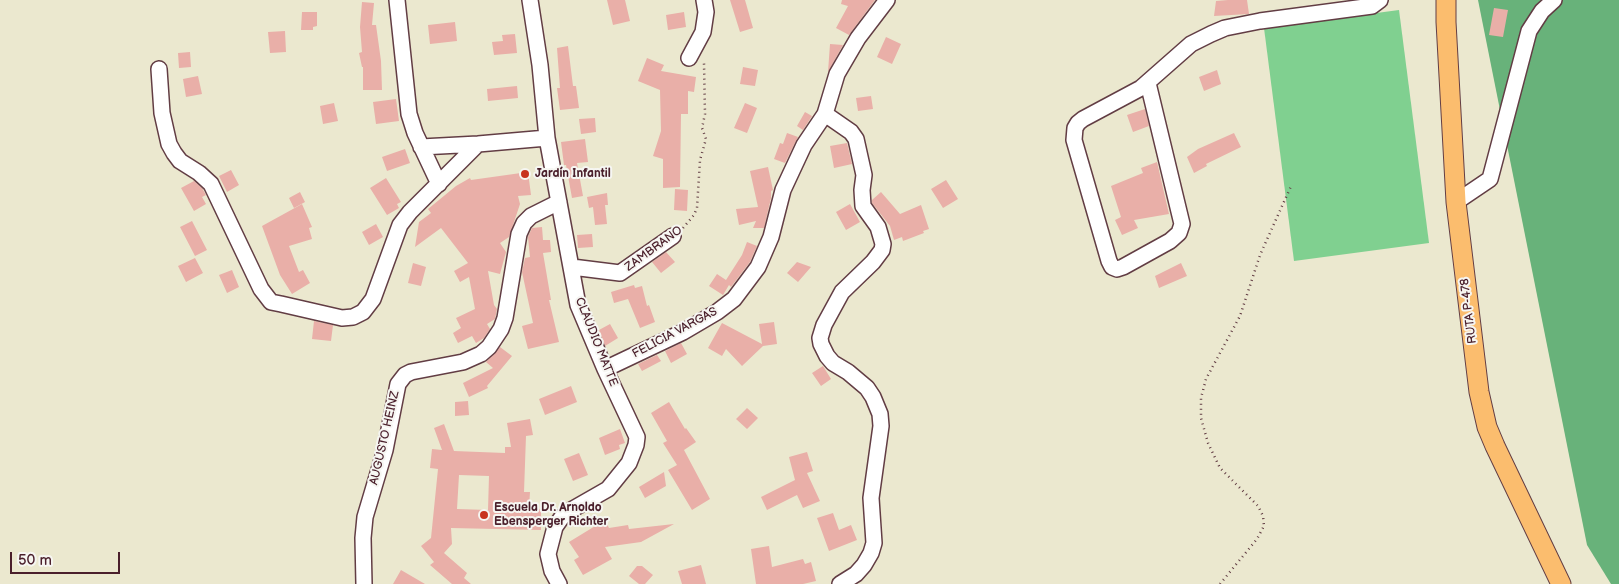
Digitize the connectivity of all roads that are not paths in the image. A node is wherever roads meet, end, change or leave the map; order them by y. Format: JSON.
{"nodes":[{"id":1,"x":397,"y":0,"type":"edge"},
{"id":2,"x":530,"y":0,"type":"edge"},
{"id":3,"x":704,"y":0,"type":"edge"},
{"id":4,"x":887,"y":0,"type":"edge"},
{"id":5,"x":1380,"y":0,"type":"edge"},
{"id":6,"x":1446,"y":0,"type":"edge"},
{"id":7,"x":1554,"y":0,"type":"edge"},
{"id":8,"x":697,"y":59,"type":"road end"},
{"id":9,"x":159,"y":69,"type":"dead end"},
{"id":10,"x":1148,"y":83,"type":"junction"},
{"id":11,"x":825,"y":114,"type":"junction"},
{"id":12,"x":547,"y":138,"type":"junction"},
{"id":13,"x":478,"y":144,"type":"junction"},
{"id":14,"x":421,"y":147,"type":"junction"},
{"id":15,"x":439,"y":184,"type":"junction"},
{"id":16,"x":559,"y":202,"type":"junction"},
{"id":17,"x":1456,"y":202,"type":"junction"},
{"id":18,"x":673,"y":236,"type":"road end"},
{"id":19,"x":572,"y":267,"type":"junction"},
{"id":20,"x":605,"y":369,"type":"junction"},
{"id":21,"x":364,"y":584,"type":"edge"},
{"id":22,"x":559,"y":584,"type":"edge"},
{"id":23,"x":840,"y":584,"type":"edge"},
{"id":24,"x":1561,"y":584,"type":"edge"}],
"edges":[{"from":1,"to":14,"type":"street"},
{"from":2,"to":12,"type":"street","name":"CLAUDIO MATTE"},
{"from":3,"to":8,"type":"street"},
{"from":4,"to":11,"type":"street","name":"FELICIA VARGAS"},
{"from":5,"to":10,"type":"street"},
{"from":6,"to":17,"type":"main road","name":"RUTA P-478"},
{"from":7,"to":17,"type":"street"},
{"from":9,"to":15,"type":"street"},
{"from":10,"to":10,"type":"street"},
{"from":11,"to":20,"type":"street","name":"FELICIA VARGAS"},
{"from":11,"to":23,"type":"street"},
{"from":12,"to":13,"type":"street"},
{"from":12,"to":16,"type":"street","name":"CLAUDIO MATTE"},
{"from":13,"to":14,"type":"street"},
{"from":13,"to":15,"type":"street"},
{"from":14,"to":15,"type":"street"},
{"from":16,"to":19,"type":"street","name":"CLAUDIO MATTE"},
{"from":16,"to":21,"type":"street","name":"AUGUSTO HEINZ"},
{"from":17,"to":24,"type":"main road","name":"RUTA P-478"},
{"from":18,"to":19,"type":"street","name":"ZAMBRANO"},
{"from":19,"to":20,"type":"street","name":"CLAUDIO MATTE"},
{"from":20,"to":22,"type":"street","name":"CLAUDIO MATTE"}]}
